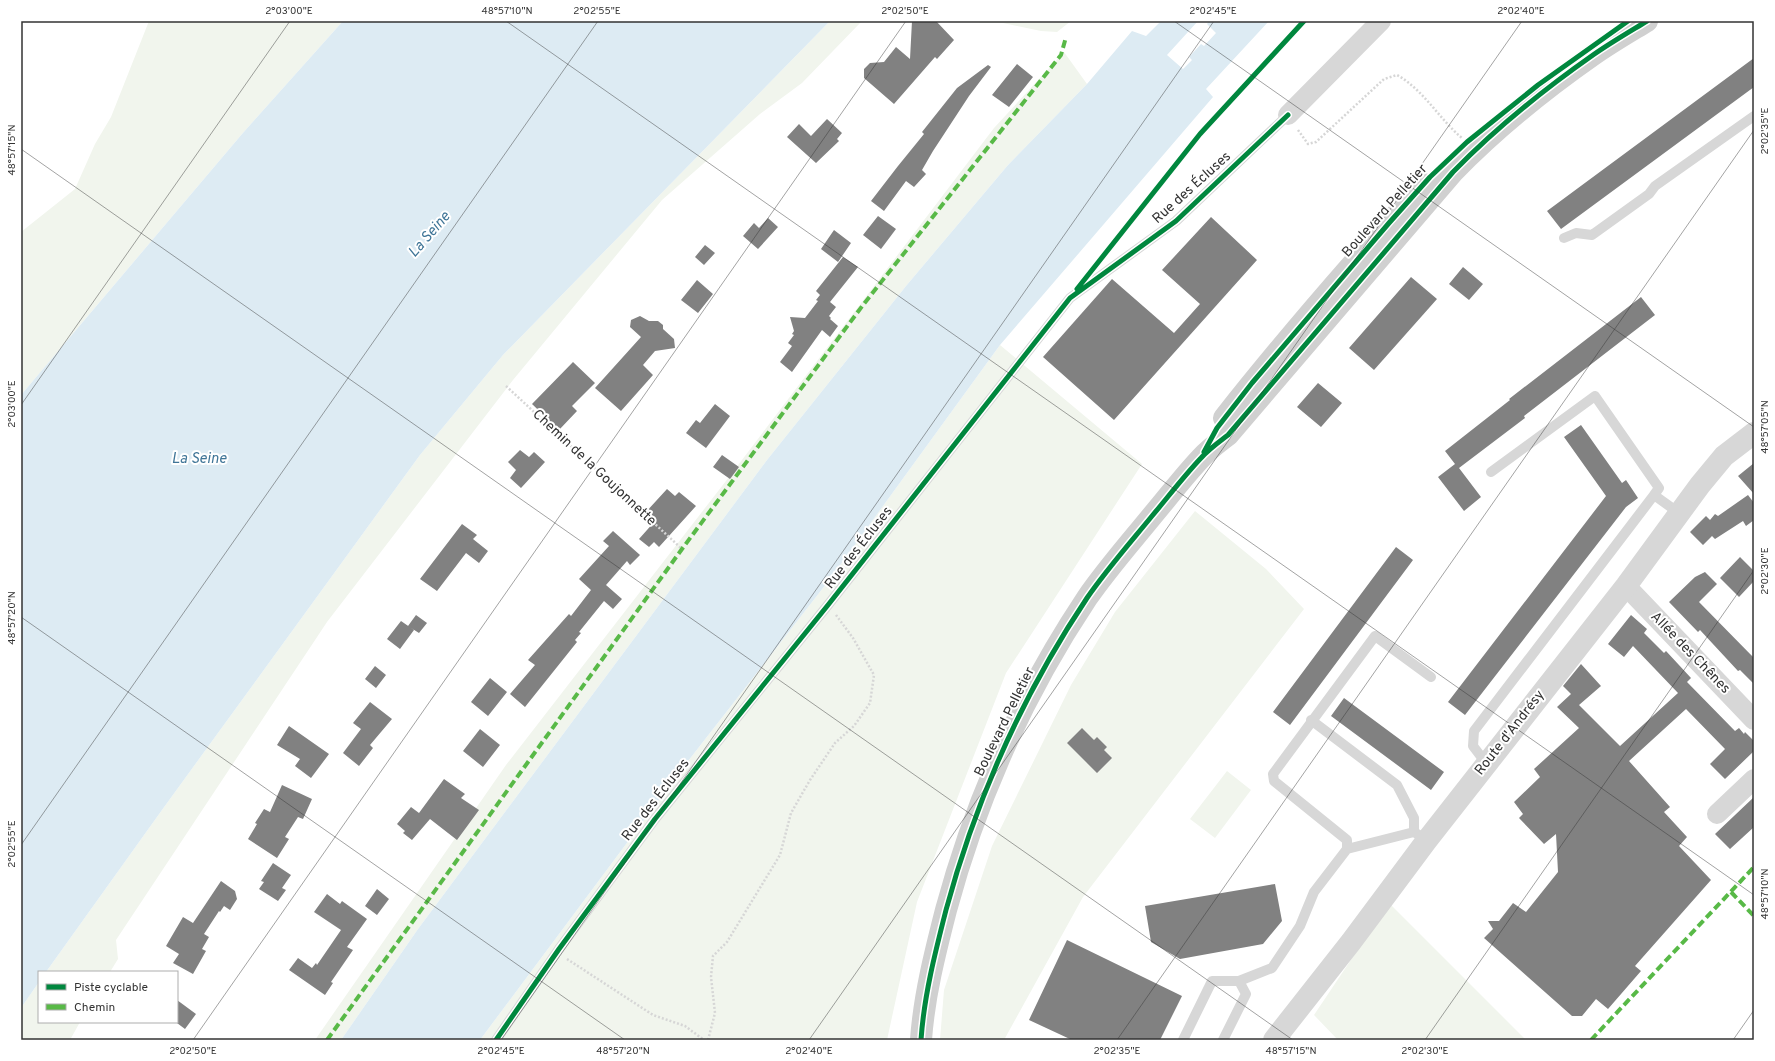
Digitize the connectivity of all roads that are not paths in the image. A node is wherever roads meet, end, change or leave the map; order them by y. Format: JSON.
{"nodes":[{"id":1,"x":1381,"y":21,"type":"edge"},
{"id":2,"x":1628,"y":21,"type":"edge"},
{"id":3,"x":1647,"y":21,"type":"edge"},
{"id":4,"x":1288,"y":115,"type":"joint"},
{"id":5,"x":1754,"y":116,"type":"edge"},
{"id":6,"x":1564,"y":238,"type":"dead end"},
{"id":7,"x":1754,"y":433,"type":"edge"},
{"id":8,"x":1202,"y":457,"type":"junction"},
{"id":9,"x":1491,"y":472,"type":"dead end"},
{"id":10,"x":1654,"y":495,"type":"junction"},
{"id":11,"x":1679,"y":513,"type":"junction"},
{"id":12,"x":1626,"y":586,"type":"junction"},
{"id":13,"x":1431,"y":677,"type":"dead end"},
{"id":14,"x":1312,"y":720,"type":"junction"},
{"id":15,"x":1754,"y":720,"type":"edge"},
{"id":16,"x":1486,"y":763,"type":"junction"},
{"id":17,"x":1754,"y":778,"type":"edge"},
{"id":18,"x":1717,"y":814,"type":"dead end"},
{"id":19,"x":1420,"y":836,"type":"junction"},
{"id":20,"x":1347,"y":849,"type":"junction"},
{"id":21,"x":1239,"y":981,"type":"junction"},
{"id":22,"x":496,"y":1040,"type":"edge"},
{"id":23,"x":921,"y":1040,"type":"edge"},
{"id":24,"x":1183,"y":1040,"type":"edge"},
{"id":25,"x":1223,"y":1040,"type":"edge"},
{"id":26,"x":1274,"y":1040,"type":"edge"}],
"edges":[{"from":1,"to":4,"type":"street","name":"Rue des Écluses"},
{"from":2,"to":8,"type":"main road","name":"Boulevard Pelletier"},
{"from":3,"to":8,"type":"main road","name":"Boulevard Pelletier"},
{"from":4,"to":22,"type":"lane","name":"Rue des Écluses"},
{"from":5,"to":6,"type":"lane"},
{"from":7,"to":11,"type":"street","name":"Route d'Andrésy"},
{"from":8,"to":23,"type":"main road","name":"Boulevard Pelletier"},
{"from":9,"to":10,"type":"lane"},
{"from":10,"to":11,"type":"lane"},
{"from":10,"to":16,"type":"lane"},
{"from":11,"to":12,"type":"street","name":"Route d'Andrésy"},
{"from":12,"to":15,"type":"street","name":"Allée des Chênes"},
{"from":12,"to":16,"type":"street","name":"Route d'Andrésy"},
{"from":13,"to":14,"type":"lane"},
{"from":14,"to":19,"type":"lane"},
{"from":14,"to":20,"type":"lane"},
{"from":16,"to":19,"type":"street","name":"Route d'Andrésy"},
{"from":17,"to":18,"type":"street"},
{"from":19,"to":20,"type":"lane"},
{"from":19,"to":26,"type":"street","name":"Route d'Andrésy"},
{"from":20,"to":21,"type":"lane"},
{"from":21,"to":24,"type":"lane"},
{"from":21,"to":25,"type":"lane"}]}
